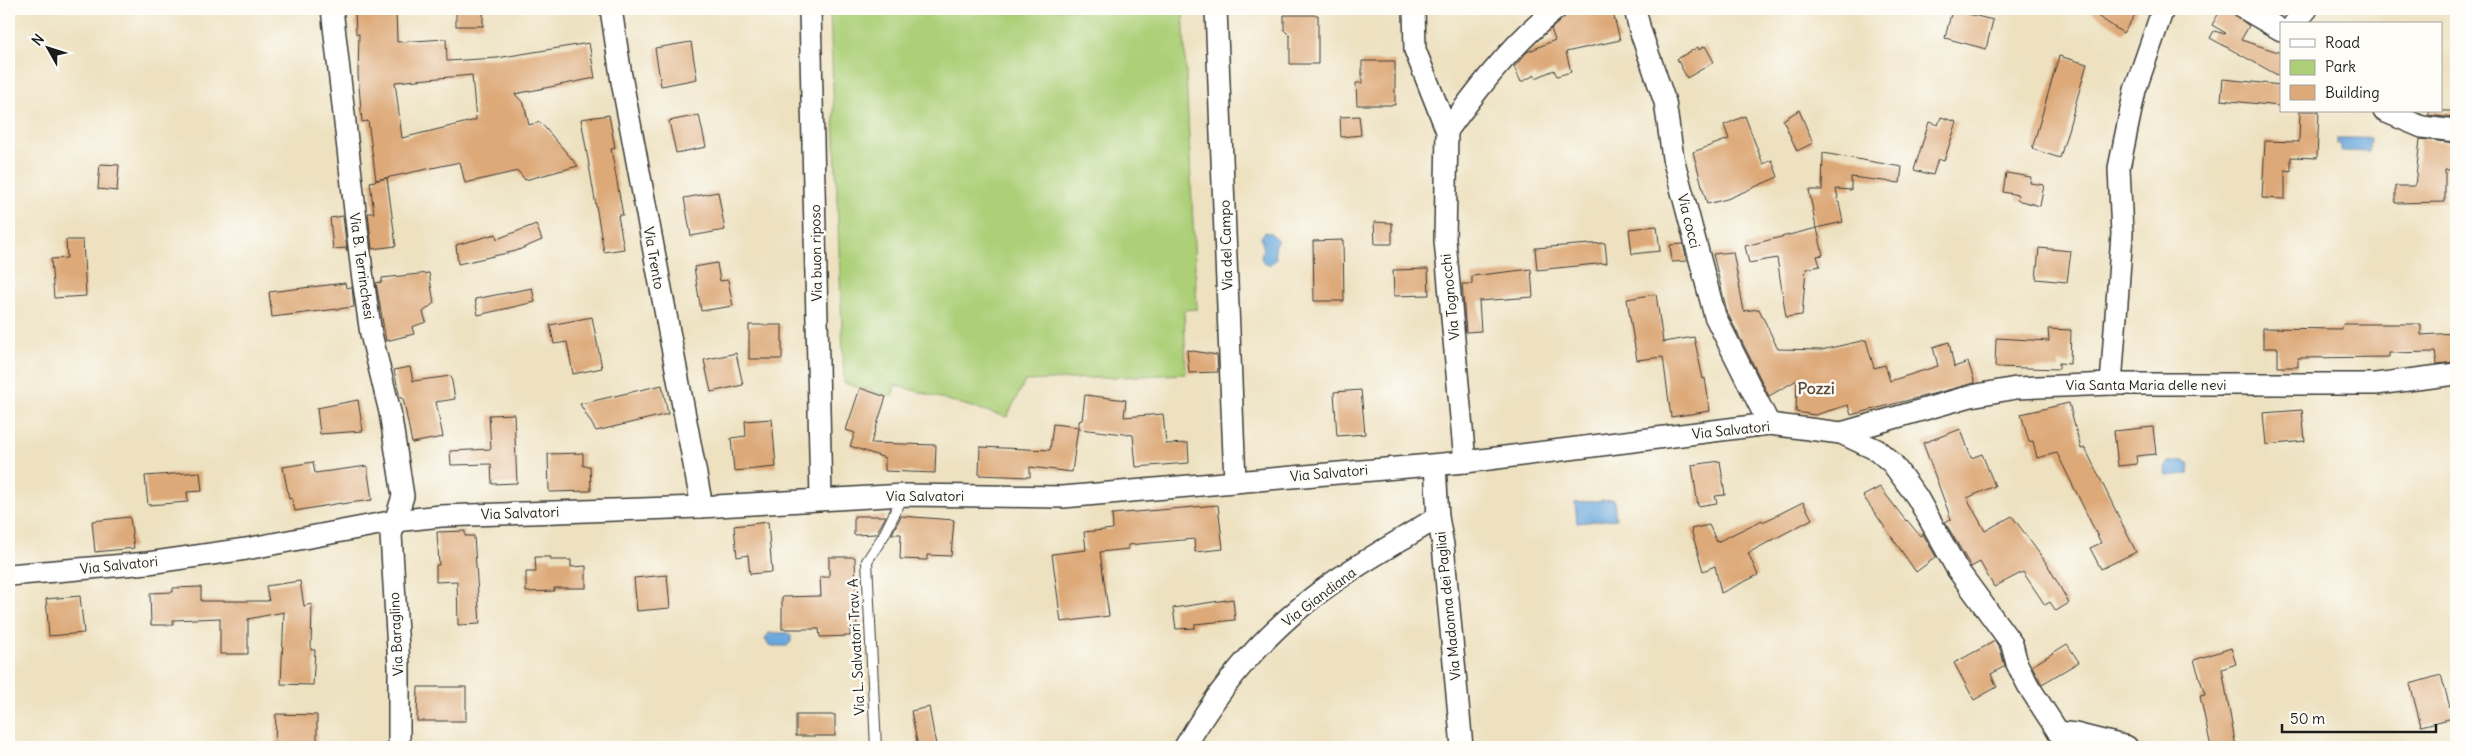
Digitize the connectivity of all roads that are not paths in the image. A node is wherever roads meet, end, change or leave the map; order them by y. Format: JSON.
{"nodes":[{"id":1,"x":332,"y":9,"type":"edge"},
{"id":2,"x":611,"y":9,"type":"edge"},
{"id":3,"x":810,"y":9,"type":"edge"},
{"id":4,"x":1216,"y":9,"type":"edge"},
{"id":5,"x":1414,"y":9,"type":"edge"},
{"id":6,"x":1556,"y":9,"type":"edge"},
{"id":7,"x":1635,"y":9,"type":"edge"},
{"id":8,"x":2163,"y":9,"type":"edge"},
{"id":9,"x":2245,"y":9,"type":"edge"},
{"id":10,"x":2307,"y":9,"type":"edge"},
{"id":11,"x":2296,"y":22,"type":"edge"},
{"id":12,"x":2280,"y":29,"type":"edge"},
{"id":13,"x":2386,"y":112,"type":"edge"},
{"id":14,"x":1447,"y":131,"type":"junction"},
{"id":15,"x":2456,"y":131,"type":"edge"},
{"id":16,"x":2456,"y":374,"type":"edge"},
{"id":17,"x":2111,"y":384,"type":"junction"},
{"id":18,"x":1770,"y":424,"type":"junction"},
{"id":19,"x":1841,"y":433,"type":"junction"},
{"id":20,"x":1465,"y":462,"type":"junction"},
{"id":21,"x":1435,"y":465,"type":"junction"},
{"id":22,"x":1235,"y":481,"type":"junction"},
{"id":23,"x":904,"y":495,"type":"junction"},
{"id":24,"x":821,"y":498,"type":"junction"},
{"id":25,"x":700,"y":507,"type":"junction"},
{"id":26,"x":1438,"y":517,"type":"junction"},
{"id":27,"x":395,"y":521,"type":"junction"},
{"id":28,"x":9,"y":575,"type":"edge"},
{"id":29,"x":2063,"y":740,"type":"edge"},
{"id":30,"x":398,"y":747,"type":"edge"},
{"id":31,"x":876,"y":747,"type":"edge"},
{"id":32,"x":1185,"y":747,"type":"edge"},
{"id":33,"x":1462,"y":747,"type":"edge"},
{"id":34,"x":2127,"y":747,"type":"edge"}],
"edges":[{"from":1,"to":27,"type":"street","name":"Via B. Terrinchesi"},
{"from":2,"to":25,"type":"street","name":"Via Trento"},
{"from":3,"to":24,"type":"street","name":"Via buon riposo"},
{"from":4,"to":22,"type":"street","name":"Via del Campo"},
{"from":5,"to":14,"type":"street","name":"Via Tognocchi"},
{"from":6,"to":14,"type":"street"},
{"from":7,"to":18,"type":"street","name":"Via cocci"},
{"from":8,"to":17,"type":"street"},
{"from":9,"to":12,"type":"street"},
{"from":10,"to":11,"type":"street"},
{"from":13,"to":15,"type":"street"},
{"from":14,"to":20,"type":"street","name":"Via Tognocchi"},
{"from":16,"to":17,"type":"street","name":"Via Santa Maria delle nevi"},
{"from":17,"to":19,"type":"street","name":"Via Santa Maria delle nevi"},
{"from":18,"to":19,"type":"street","name":"Via Salvatori"},
{"from":18,"to":20,"type":"street","name":"Via Salvatori"},
{"from":19,"to":29,"type":"street"},
{"from":20,"to":21,"type":"street","name":"Via Salvatori"},
{"from":21,"to":22,"type":"street","name":"Via Salvatori"},
{"from":21,"to":26,"type":"street","name":"Via Madonna dei Pagliai"},
{"from":22,"to":23,"type":"street","name":"Via Salvatori"},
{"from":23,"to":24,"type":"street","name":"Via Salvatori"},
{"from":23,"to":31,"type":"lane","name":"Via L. Salvatori Trav. A"},
{"from":24,"to":25,"type":"street","name":"Via Salvatori"},
{"from":25,"to":27,"type":"street","name":"Via Salvatori"},
{"from":26,"to":32,"type":"street","name":"Via Giandiana"},
{"from":26,"to":33,"type":"street","name":"Via Madonna dei Pagliai"},
{"from":27,"to":28,"type":"street","name":"Via Salvatori"},
{"from":27,"to":30,"type":"street","name":"Via Baraglino"},
{"from":29,"to":34,"type":"street"}]}
